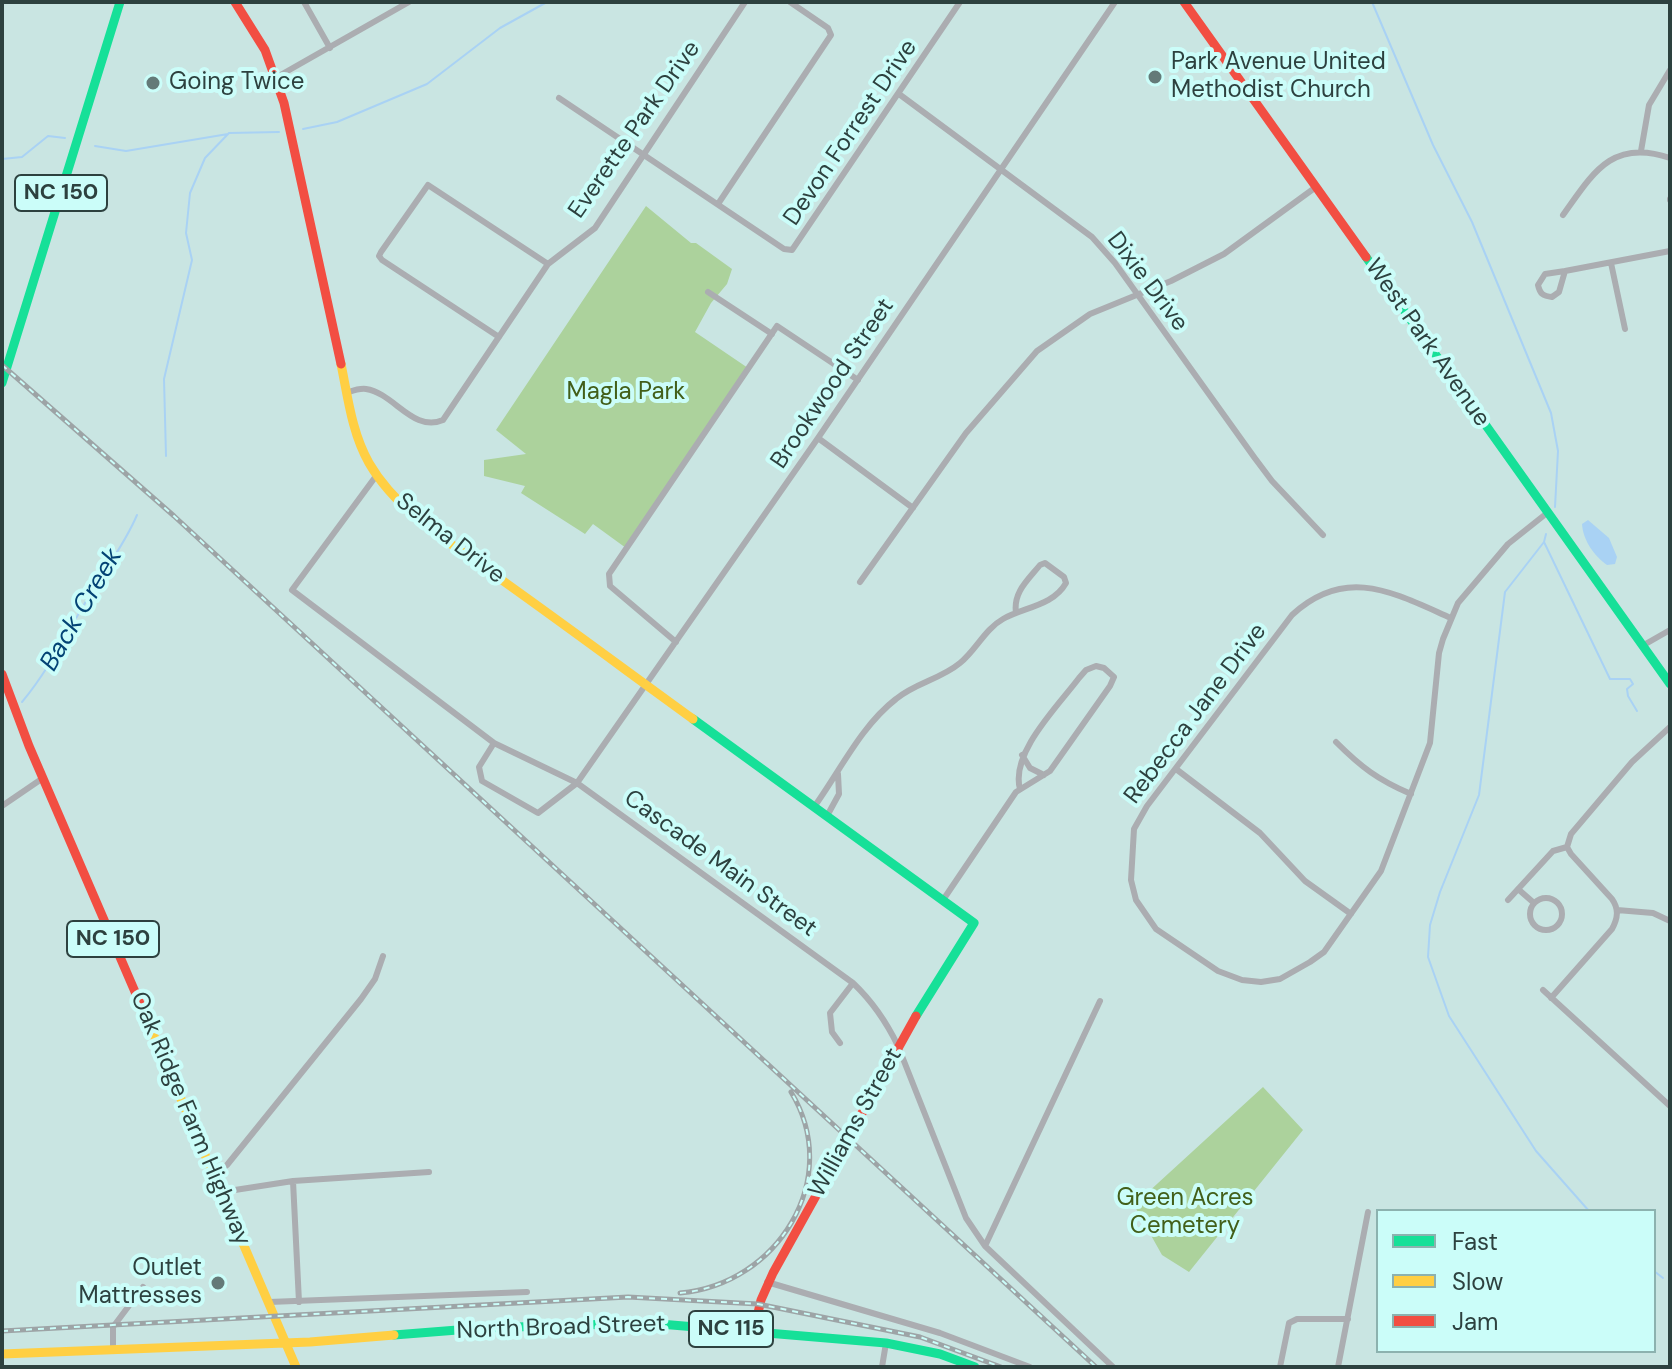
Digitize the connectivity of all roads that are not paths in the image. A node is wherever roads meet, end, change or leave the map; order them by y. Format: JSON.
{"nodes":[{"id":1,"x":120,"y":2,"type":"edge"},
{"id":2,"x":235,"y":2,"type":"edge"},
{"id":3,"x":304,"y":2,"type":"edge"},
{"id":4,"x":408,"y":2,"type":"edge"},
{"id":5,"x":745,"y":2,"type":"edge"},
{"id":6,"x":790,"y":2,"type":"edge"},
{"id":7,"x":960,"y":2,"type":"edge"},
{"id":8,"x":1115,"y":2,"type":"edge"},
{"id":9,"x":1184,"y":2,"type":"edge"},
{"id":10,"x":330,"y":48,"type":"junction"},
{"id":11,"x":1670,"y":70,"type":"edge"},
{"id":12,"x":277,"y":77,"type":"junction"},
{"id":13,"x":899,"y":94,"type":"junction"},
{"id":14,"x":559,"y":98,"type":"dead end"},
{"id":15,"x":1641,"y":151,"type":"junction"},
{"id":16,"x":643,"y":154,"type":"junction"},
{"id":17,"x":1670,"y":158,"type":"edge"},
{"id":18,"x":1001,"y":168,"type":"junction"},
{"id":19,"x":1316,"y":187,"type":"junction"},
{"id":20,"x":718,"y":204,"type":"junction"},
{"id":21,"x":1563,"y":215,"type":"dead end"},
{"id":22,"x":1670,"y":251,"type":"edge"},
{"id":23,"x":1611,"y":263,"type":"junction"},
{"id":24,"x":548,"y":264,"type":"junction"},
{"id":25,"x":1565,"y":271,"type":"junction"},
{"id":26,"x":708,"y":292,"type":"dead end"},
{"id":27,"x":1137,"y":294,"type":"junction"},
{"id":28,"x":1625,"y":329,"type":"dead end"},
{"id":29,"x":772,"y":334,"type":"junction"},
{"id":30,"x":499,"y":337,"type":"junction"},
{"id":31,"x":858,"y":380,"type":"junction"},
{"id":32,"x":2,"y":383,"type":"edge"},
{"id":33,"x":346,"y":393,"type":"junction"},
{"id":34,"x":818,"y":438,"type":"junction"},
{"id":35,"x":376,"y":476,"type":"junction"},
{"id":36,"x":913,"y":508,"type":"junction"},
{"id":37,"x":1547,"y":513,"type":"junction"},
{"id":38,"x":1323,"y":535,"type":"dead end"},
{"id":39,"x":860,"y":582,"type":"dead end"},
{"id":40,"x":1016,"y":613,"type":"junction"},
{"id":41,"x":1451,"y":618,"type":"junction"},
{"id":42,"x":1670,"y":630,"type":"edge"},
{"id":43,"x":676,"y":642,"type":"junction"},
{"id":44,"x":1642,"y":646,"type":"junction"},
{"id":45,"x":2,"y":674,"type":"edge"},
{"id":46,"x":646,"y":684,"type":"junction"},
{"id":47,"x":1670,"y":684,"type":"edge"},
{"id":48,"x":1670,"y":727,"type":"edge"},
{"id":49,"x":1336,"y":742,"type":"dead end"},
{"id":50,"x":494,"y":743,"type":"junction"},
{"id":51,"x":1022,"y":755,"type":"junction"},
{"id":52,"x":1176,"y":769,"type":"junction"},
{"id":53,"x":838,"y":774,"type":"junction"},
{"id":54,"x":1044,"y":775,"type":"junction"},
{"id":55,"x":43,"y":778,"type":"junction"},
{"id":56,"x":577,"y":783,"type":"junction"},
{"id":57,"x":1020,"y":789,"type":"junction"},
{"id":58,"x":1411,"y":794,"type":"junction"},
{"id":59,"x":2,"y":806,"type":"edge"},
{"id":60,"x":814,"y":807,"type":"junction"},
{"id":61,"x":827,"y":816,"type":"junction"},
{"id":62,"x":1567,"y":847,"type":"junction"},
{"id":63,"x":1518,"y":889,"type":"junction"},
{"id":64,"x":943,"y":900,"type":"junction"},
{"id":65,"x":1508,"y":900,"type":"dead end"},
{"id":66,"x":1534,"y":903,"type":"junction"},
{"id":67,"x":1617,"y":910,"type":"junction"},
{"id":68,"x":1351,"y":914,"type":"junction"},
{"id":69,"x":1670,"y":921,"type":"edge"},
{"id":70,"x":974,"y":923,"type":"joint"},
{"id":71,"x":383,"y":956,"type":"dead end"},
{"id":72,"x":853,"y":983,"type":"junction"},
{"id":73,"x":1543,"y":990,"type":"dead end"},
{"id":74,"x":1551,"y":998,"type":"junction"},
{"id":75,"x":1100,"y":1001,"type":"dead end"},
{"id":76,"x":840,"y":1043,"type":"dead end"},
{"id":77,"x":898,"y":1046,"type":"junction"},
{"id":78,"x":1670,"y":1106,"type":"edge"},
{"id":79,"x":429,"y":1172,"type":"dead end"},
{"id":80,"x":214,"y":1174,"type":"junction"},
{"id":81,"x":293,"y":1181,"type":"junction"},
{"id":82,"x":222,"y":1192,"type":"junction"},
{"id":83,"x":1368,"y":1212,"type":"dead end"},
{"id":84,"x":985,"y":1246,"type":"junction"},
{"id":85,"x":766,"y":1282,"type":"junction"},
{"id":86,"x":143,"y":1287,"type":"dead end"},
{"id":87,"x":527,"y":1292,"type":"dead end"},
{"id":88,"x":269,"y":1302,"type":"junction"},
{"id":89,"x":299,"y":1302,"type":"junction"},
{"id":90,"x":1348,"y":1319,"type":"junction"},
{"id":91,"x":754,"y":1330,"type":"junction"},
{"id":92,"x":286,"y":1342,"type":"junction"},
{"id":93,"x":886,"y":1343,"type":"junction"},
{"id":94,"x":113,"y":1349,"type":"junction"},
{"id":95,"x":2,"y":1354,"type":"edge"},
{"id":96,"x":296,"y":1367,"type":"edge"},
{"id":97,"x":882,"y":1367,"type":"edge"},
{"id":98,"x":975,"y":1367,"type":"edge"},
{"id":99,"x":1030,"y":1367,"type":"edge"},
{"id":100,"x":1113,"y":1367,"type":"edge"},
{"id":101,"x":1280,"y":1367,"type":"edge"},
{"id":102,"x":1338,"y":1367,"type":"edge"}],
"edges":[{"from":1,"to":32,"type":"main road","number":"NC 150"},
{"from":2,"to":12,"type":"main road","name":"Selma Drive"},
{"from":3,"to":10,"type":"street"},
{"from":4,"to":10,"type":"street"},
{"from":5,"to":16,"type":"street","name":"Everette Park Drive"},
{"from":6,"to":20,"type":"street"},
{"from":7,"to":13,"type":"street","name":"Devon Forrest Drive"},
{"from":8,"to":18,"type":"street","name":"Brookwood Street"},
{"from":9,"to":19,"type":"main road","name":"West Park Avenue"},
{"from":10,"to":12,"type":"street"},
{"from":11,"to":15,"type":"street"},
{"from":12,"to":33,"type":"main road","name":"Selma Drive"},
{"from":13,"to":18,"type":"street","name":"Dixie Drive"},
{"from":13,"to":20,"type":"street","name":"Devon Forrest Drive"},
{"from":14,"to":16,"type":"street","name":"Devon Forrest Drive"},
{"from":15,"to":17,"type":"street"},
{"from":15,"to":21,"type":"street"},
{"from":16,"to":20,"type":"street","name":"Devon Forrest Drive"},
{"from":16,"to":24,"type":"street","name":"Everette Park Drive"},
{"from":18,"to":27,"type":"street","name":"Dixie Drive"},
{"from":18,"to":31,"type":"street","name":"Brookwood Street"},
{"from":19,"to":27,"type":"street"},
{"from":19,"to":37,"type":"main road","name":"West Park Avenue"},
{"from":22,"to":23,"type":"street"},
{"from":23,"to":25,"type":"street"},
{"from":23,"to":28,"type":"street"},
{"from":24,"to":30,"type":"street","name":"Everette Park Drive"},
{"from":24,"to":30,"type":"street"},
{"from":25,"to":25,"type":"street"},
{"from":26,"to":29,"type":"street"},
{"from":27,"to":36,"type":"street"},
{"from":27,"to":38,"type":"street","name":"Dixie Drive"},
{"from":29,"to":31,"type":"street"},
{"from":29,"to":43,"type":"street"},
{"from":30,"to":33,"type":"street","name":"Everette Park Drive"},
{"from":31,"to":34,"type":"street","name":"Brookwood Street"},
{"from":33,"to":35,"type":"main road","name":"Selma Drive"},
{"from":34,"to":36,"type":"street"},
{"from":34,"to":43,"type":"street","name":"Brookwood Street"},
{"from":35,"to":46,"type":"main road","name":"Selma Drive"},
{"from":35,"to":50,"type":"street","name":"Cascade Main Street"},
{"from":36,"to":39,"type":"street"},
{"from":37,"to":41,"type":"street","name":"Rebecca Jane Drive"},
{"from":37,"to":44,"type":"main road","name":"West Park Avenue"},
{"from":40,"to":40,"type":"street"},
{"from":40,"to":53,"type":"street"},
{"from":41,"to":52,"type":"street","name":"Rebecca Jane Drive"},
{"from":41,"to":58,"type":"street","name":"Rebecca Jane Drive"},
{"from":42,"to":44,"type":"street"},
{"from":43,"to":46,"type":"street","name":"Brookwood Street"},
{"from":44,"to":47,"type":"main road","name":"West Park Avenue"},
{"from":45,"to":55,"type":"main road","name":"Oak Ridge Farm Highway","number":"NC 150"},
{"from":46,"to":56,"type":"street","name":"Brookwood Street"},
{"from":46,"to":60,"type":"main road","name":"Selma Drive"},
{"from":48,"to":62,"type":"street"},
{"from":49,"to":58,"type":"street"},
{"from":50,"to":56,"type":"street","name":"Cascade Main Street"},
{"from":50,"to":56,"type":"street","name":"Brookwood Street"},
{"from":51,"to":54,"type":"street"},
{"from":51,"to":54,"type":"street"},
{"from":51,"to":57,"type":"street"},
{"from":52,"to":68,"type":"street"},
{"from":52,"to":68,"type":"street","name":"Rebecca Jane Drive"},
{"from":53,"to":60,"type":"street"},
{"from":53,"to":61,"type":"street"},
{"from":54,"to":57,"type":"street"},
{"from":55,"to":59,"type":"street"},
{"from":55,"to":80,"type":"main road","name":"Oak Ridge Farm Highway","number":"NC 150"},
{"from":56,"to":72,"type":"street","name":"Cascade Main Street"},
{"from":57,"to":64,"type":"street"},
{"from":58,"to":68,"type":"street","name":"Rebecca Jane Drive"},
{"from":60,"to":61,"type":"main road","name":"Selma Drive"},
{"from":61,"to":64,"type":"main road","name":"Selma Drive"},
{"from":62,"to":63,"type":"street"},
{"from":62,"to":67,"type":"street"},
{"from":63,"to":65,"type":"street"},
{"from":63,"to":66,"type":"street"},
{"from":64,"to":70,"type":"main road","name":"Selma Drive"},
{"from":66,"to":66,"type":"street"},
{"from":67,"to":69,"type":"street"},
{"from":67,"to":74,"type":"street"},
{"from":70,"to":77,"type":"main road","name":"Williams Street"},
{"from":71,"to":80,"type":"street"},
{"from":72,"to":76,"type":"street"},
{"from":72,"to":77,"type":"street","name":"Cascade Main Street"},
{"from":73,"to":74,"type":"street"},
{"from":74,"to":78,"type":"street"},
{"from":75,"to":84,"type":"street"},
{"from":77,"to":84,"type":"street","name":"Cascade Main Street"},
{"from":77,"to":85,"type":"main road","name":"Williams Street"},
{"from":79,"to":81,"type":"street"},
{"from":80,"to":82,"type":"main road","name":"Oak Ridge Farm Highway","number":"NC 150"},
{"from":81,"to":82,"type":"street"},
{"from":81,"to":89,"type":"street"},
{"from":82,"to":88,"type":"main road","name":"Oak Ridge Farm Highway","number":"NC 150"},
{"from":83,"to":90,"type":"street"},
{"from":84,"to":100,"type":"street","name":"Cascade Main Street"},
{"from":85,"to":91,"type":"main road","name":"Williams Street"},
{"from":85,"to":99,"type":"street"},
{"from":86,"to":94,"type":"street"},
{"from":87,"to":89,"type":"street"},
{"from":88,"to":89,"type":"street"},
{"from":88,"to":92,"type":"main road","name":"Oak Ridge Farm Highway","number":"NC 150"},
{"from":90,"to":101,"type":"street"},
{"from":90,"to":102,"type":"street"},
{"from":91,"to":92,"type":"main road","name":"North Broad Street","number":"NC 115"},
{"from":91,"to":93,"type":"main road","name":"North Broad Street","number":"NC 115"},
{"from":92,"to":94,"type":"main road","number":"NC 115"},
{"from":92,"to":96,"type":"main road","number":"NC 150"},
{"from":93,"to":97,"type":"street"},
{"from":93,"to":98,"type":"main road","name":"North Broad Street","number":"NC 115"},
{"from":94,"to":95,"type":"main road","number":"NC 115"}]}
